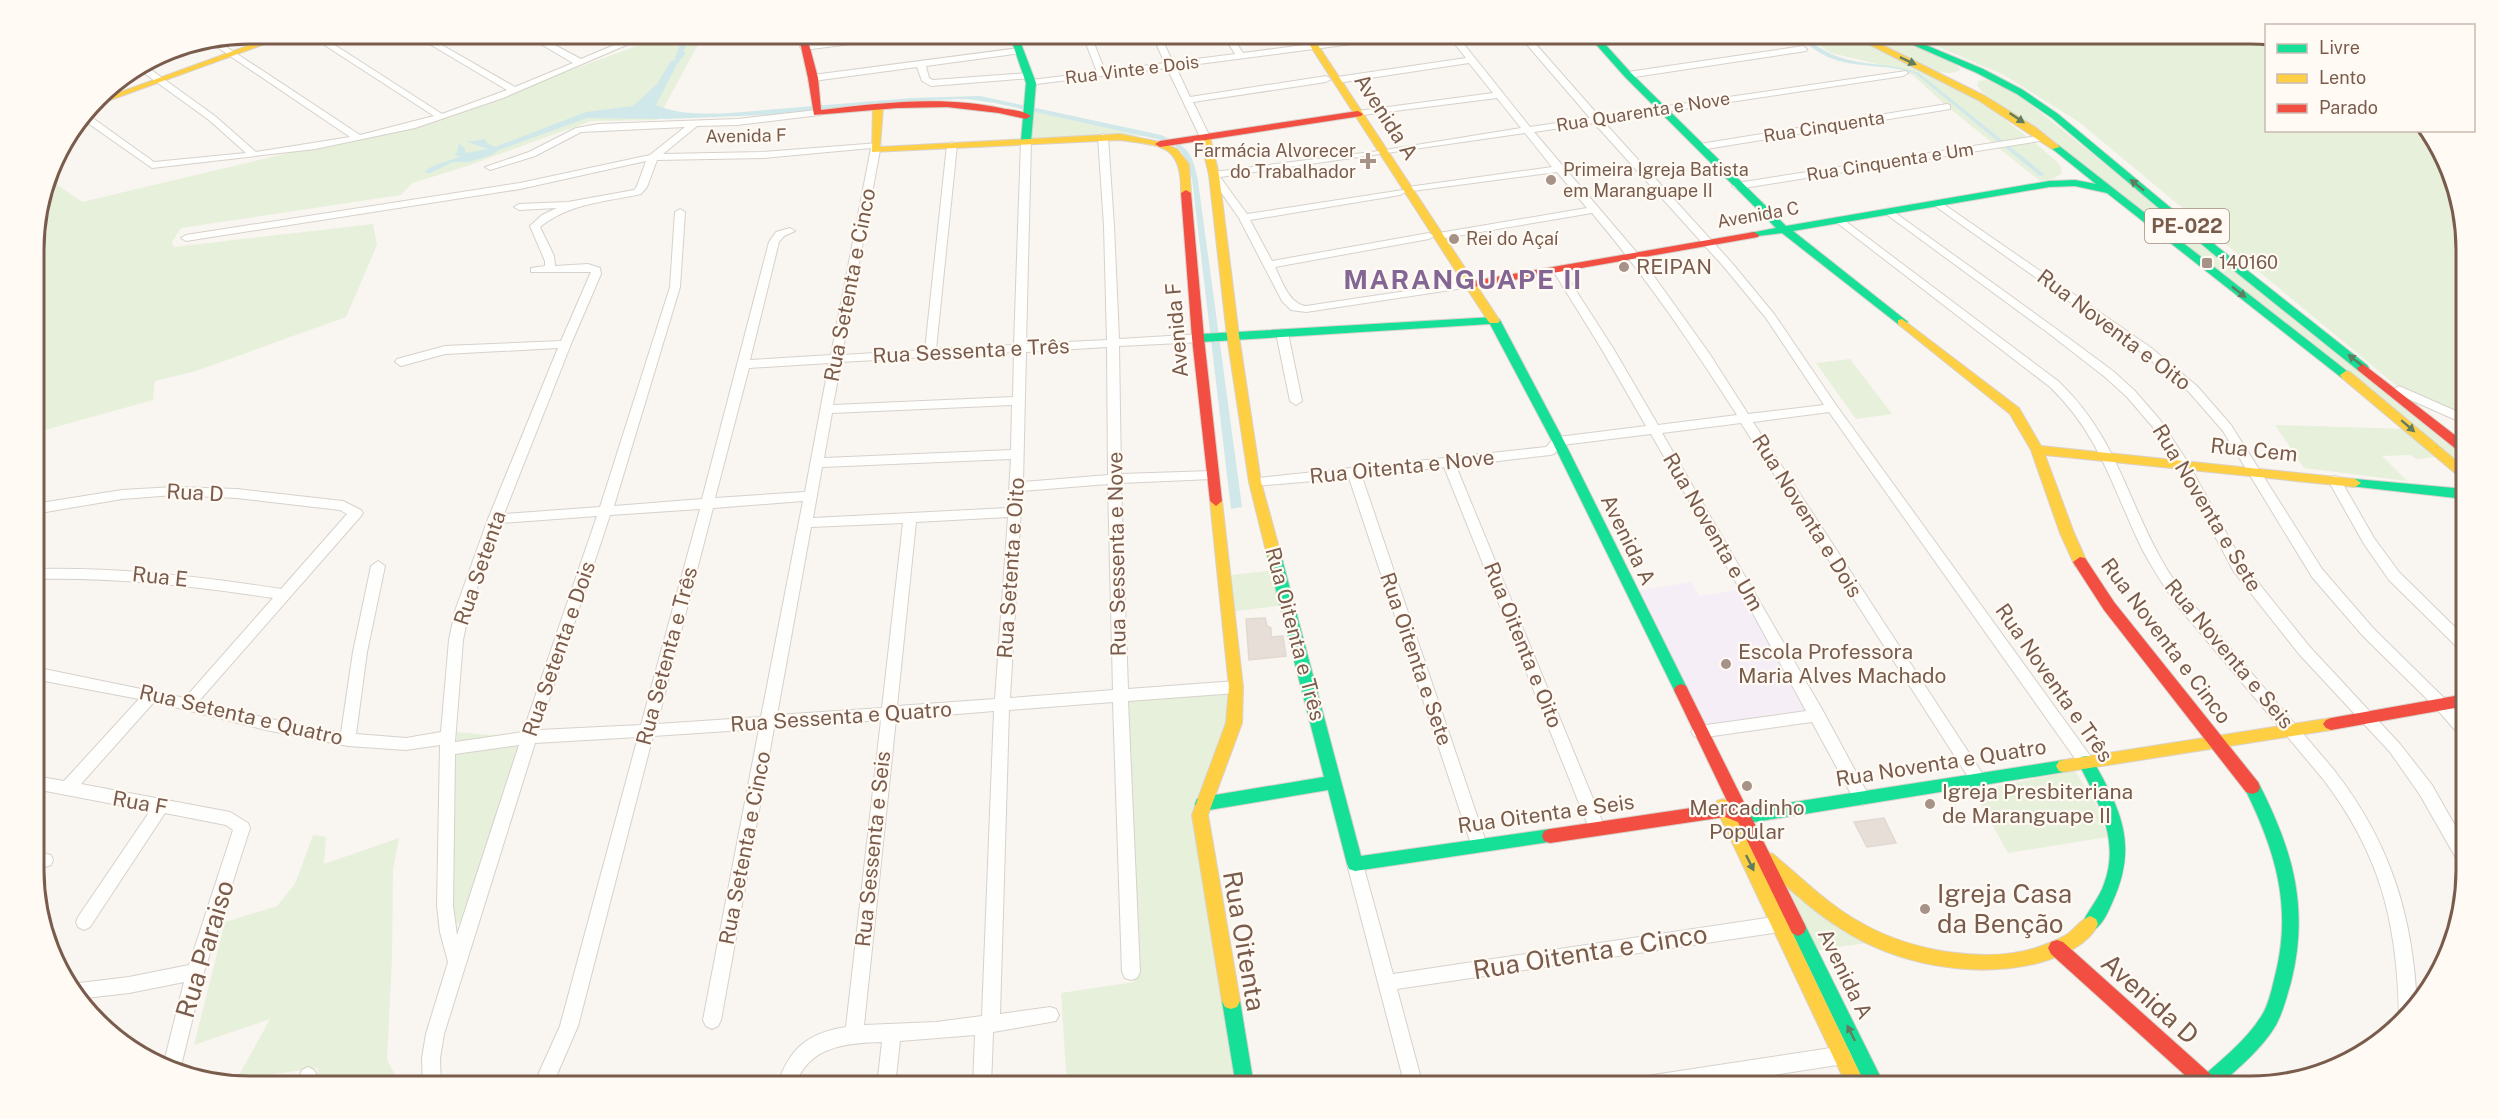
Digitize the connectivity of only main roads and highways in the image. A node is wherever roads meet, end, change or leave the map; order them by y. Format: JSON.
{"nodes":[{"id":1,"x":261,"y":44,"type":"edge"},
{"id":2,"x":804,"y":44,"type":"edge"},
{"id":3,"x":1017,"y":44,"type":"edge"},
{"id":4,"x":1310,"y":44,"type":"edge"},
{"id":5,"x":1600,"y":44,"type":"edge"},
{"id":6,"x":1873,"y":44,"type":"edge"},
{"id":7,"x":1917,"y":44,"type":"edge"},
{"id":8,"x":1953,"y":59,"type":"junction"},
{"id":9,"x":1928,"y":71,"type":"junction"},
{"id":10,"x":2010,"y":86,"type":"junction"},
{"id":11,"x":110,"y":99,"type":"edge"},
{"id":12,"x":1999,"y":106,"type":"junction"},
{"id":13,"x":878,"y":107,"type":"junction"},
{"id":14,"x":1027,"y":112,"type":"junction"},
{"id":15,"x":1354,"y":114,"type":"junction"},
{"id":16,"x":1205,"y":137,"type":"junction"},
{"id":17,"x":1026,"y":141,"type":"junction"},
{"id":18,"x":1164,"y":143,"type":"junction"},
{"id":19,"x":875,"y":147,"type":"joint"},
{"id":20,"x":2061,"y":152,"type":"junction"},
{"id":21,"x":2049,"y":184,"type":"junction"},
{"id":22,"x":2109,"y":190,"type":"junction"},
{"id":23,"x":1783,"y":229,"type":"junction"},
{"id":24,"x":1467,"y":285,"type":"junction"},
{"id":25,"x":1488,"y":321,"type":"junction"},
{"id":26,"x":1230,"y":336,"type":"junction"},
{"id":27,"x":1200,"y":338,"type":"junction"},
{"id":28,"x":2456,"y":443,"type":"edge"},
{"id":29,"x":1554,"y":446,"type":"junction"},
{"id":30,"x":2037,"y":450,"type":"junction"},
{"id":31,"x":2456,"y":467,"type":"edge"},
{"id":32,"x":2456,"y":493,"type":"edge"},
{"id":33,"x":2456,"y":701,"type":"edge"},
{"id":34,"x":2217,"y":742,"type":"junction"},
{"id":35,"x":2086,"y":762,"type":"junction"},
{"id":36,"x":1334,"y":782,"type":"junction"},
{"id":37,"x":1203,"y":804,"type":"junction"},
{"id":38,"x":1725,"y":810,"type":"junction"},
{"id":39,"x":1742,"y":817,"type":"junction"},
{"id":40,"x":1760,"y":853,"type":"junction"},
{"id":41,"x":1355,"y":864,"type":"joint"},
{"id":42,"x":1787,"y":923,"type":"junction"},
{"id":43,"x":2057,"y":948,"type":"junction"},
{"id":44,"x":1852,"y":1075,"type":"edge"},
{"id":45,"x":1870,"y":1075,"type":"edge"},
{"id":46,"x":2197,"y":1075,"type":"edge"},
{"id":47,"x":2218,"y":1075,"type":"edge"},
{"id":48,"x":1243,"y":1076,"type":"edge"}],
"edges":[{"from":1,"to":11,"type":"main road"},
{"from":2,"to":13,"type":"main road"},
{"from":3,"to":14,"type":"main road","name":"Rua Setenta e Oito"},
{"from":4,"to":15,"type":"main road","name":"Avenida A"},
{"from":5,"to":23,"type":"main road","name":"Rua Noventa e Cinco"},
{"from":6,"to":9,"type":"main road","number":"PE-022","one_way":true},
{"from":7,"to":8,"type":"main road","number":"PE-022"},
{"from":8,"to":9,"type":"main road"},
{"from":8,"to":10,"type":"main road","number":"PE-022"},
{"from":9,"to":12,"type":"main road","number":"PE-022"},
{"from":10,"to":12,"type":"main road"},
{"from":28,"to":10,"type":"main road","number":"PE-022","one_way":true},
{"from":12,"to":20,"type":"main road","number":"PE-022","one_way":true},
{"from":13,"to":14,"type":"main road"},
{"from":13,"to":19,"type":"main road","name":"Rua Setenta e Cinco"},
{"from":14,"to":17,"type":"main road","name":"Rua Setenta e Oito"},
{"from":15,"to":16,"type":"main road"},
{"from":15,"to":24,"type":"main road","name":"Avenida A"},
{"from":16,"to":18,"type":"main road"},
{"from":16,"to":26,"type":"main road","name":"Rua Oitenta e Três"},
{"from":17,"to":18,"type":"main road","name":"Avenida F"},
{"from":17,"to":19,"type":"main road","name":"Avenida F"},
{"from":18,"to":27,"type":"main road","name":"Avenida F"},
{"from":20,"to":21,"type":"main road"},
{"from":20,"to":22,"type":"main road","number":"PE-022"},
{"from":21,"to":22,"type":"main road","name":"Avenida C"},
{"from":21,"to":23,"type":"main road","name":"Avenida C"},
{"from":22,"to":31,"type":"main road","number":"PE-022","one_way":true},
{"from":23,"to":24,"type":"main road","name":"Avenida C"},
{"from":23,"to":30,"type":"main road","name":"Rua Noventa e Cinco"},
{"from":24,"to":25,"type":"main road","name":"Avenida A"},
{"from":25,"to":26,"type":"main road"},
{"from":25,"to":29,"type":"main road","name":"Avenida A"},
{"from":26,"to":27,"type":"main road"},
{"from":26,"to":36,"type":"main road","name":"Rua Oitenta e Três"},
{"from":27,"to":37,"type":"main road","name":"Avenida F"},
{"from":29,"to":38,"type":"main road","name":"Avenida A"},
{"from":29,"to":39,"type":"main road","name":"Avenida A"},
{"from":30,"to":32,"type":"main road","name":"Rua Cem"},
{"from":30,"to":34,"type":"main road","name":"Rua Noventa e Cinco"},
{"from":33,"to":34,"type":"main road","name":"Rua Noventa e Quatro"},
{"from":34,"to":35,"type":"main road","name":"Rua Noventa e Quatro"},
{"from":34,"to":47,"type":"main road","name":"Rua Noventa e Cinco"},
{"from":35,"to":39,"type":"main road","name":"Rua Noventa e Quatro"},
{"from":35,"to":43,"type":"main road","name":"Rua Noventa e Três"},
{"from":36,"to":37,"type":"main road"},
{"from":36,"to":41,"type":"main road","name":"Rua Oitenta e Três"},
{"from":37,"to":48,"type":"main road","name":"Rua Oitenta"},
{"from":38,"to":39,"type":"main road"},
{"from":38,"to":41,"type":"main road","name":"Rua Oitenta e Seis"},
{"from":38,"to":42,"type":"main road","name":"Avenida A","one_way":true},
{"from":39,"to":40,"type":"main road","name":"Avenida A"},
{"from":40,"to":42,"type":"main road","name":"Avenida A"},
{"from":40,"to":43,"type":"main road","name":"Rua Noventa e Três"},
{"from":42,"to":44,"type":"main road","name":"Avenida A"},
{"from":45,"to":42,"type":"main road","name":"Avenida A","one_way":true},
{"from":43,"to":46,"type":"main road","name":"Avenida D"}]}
